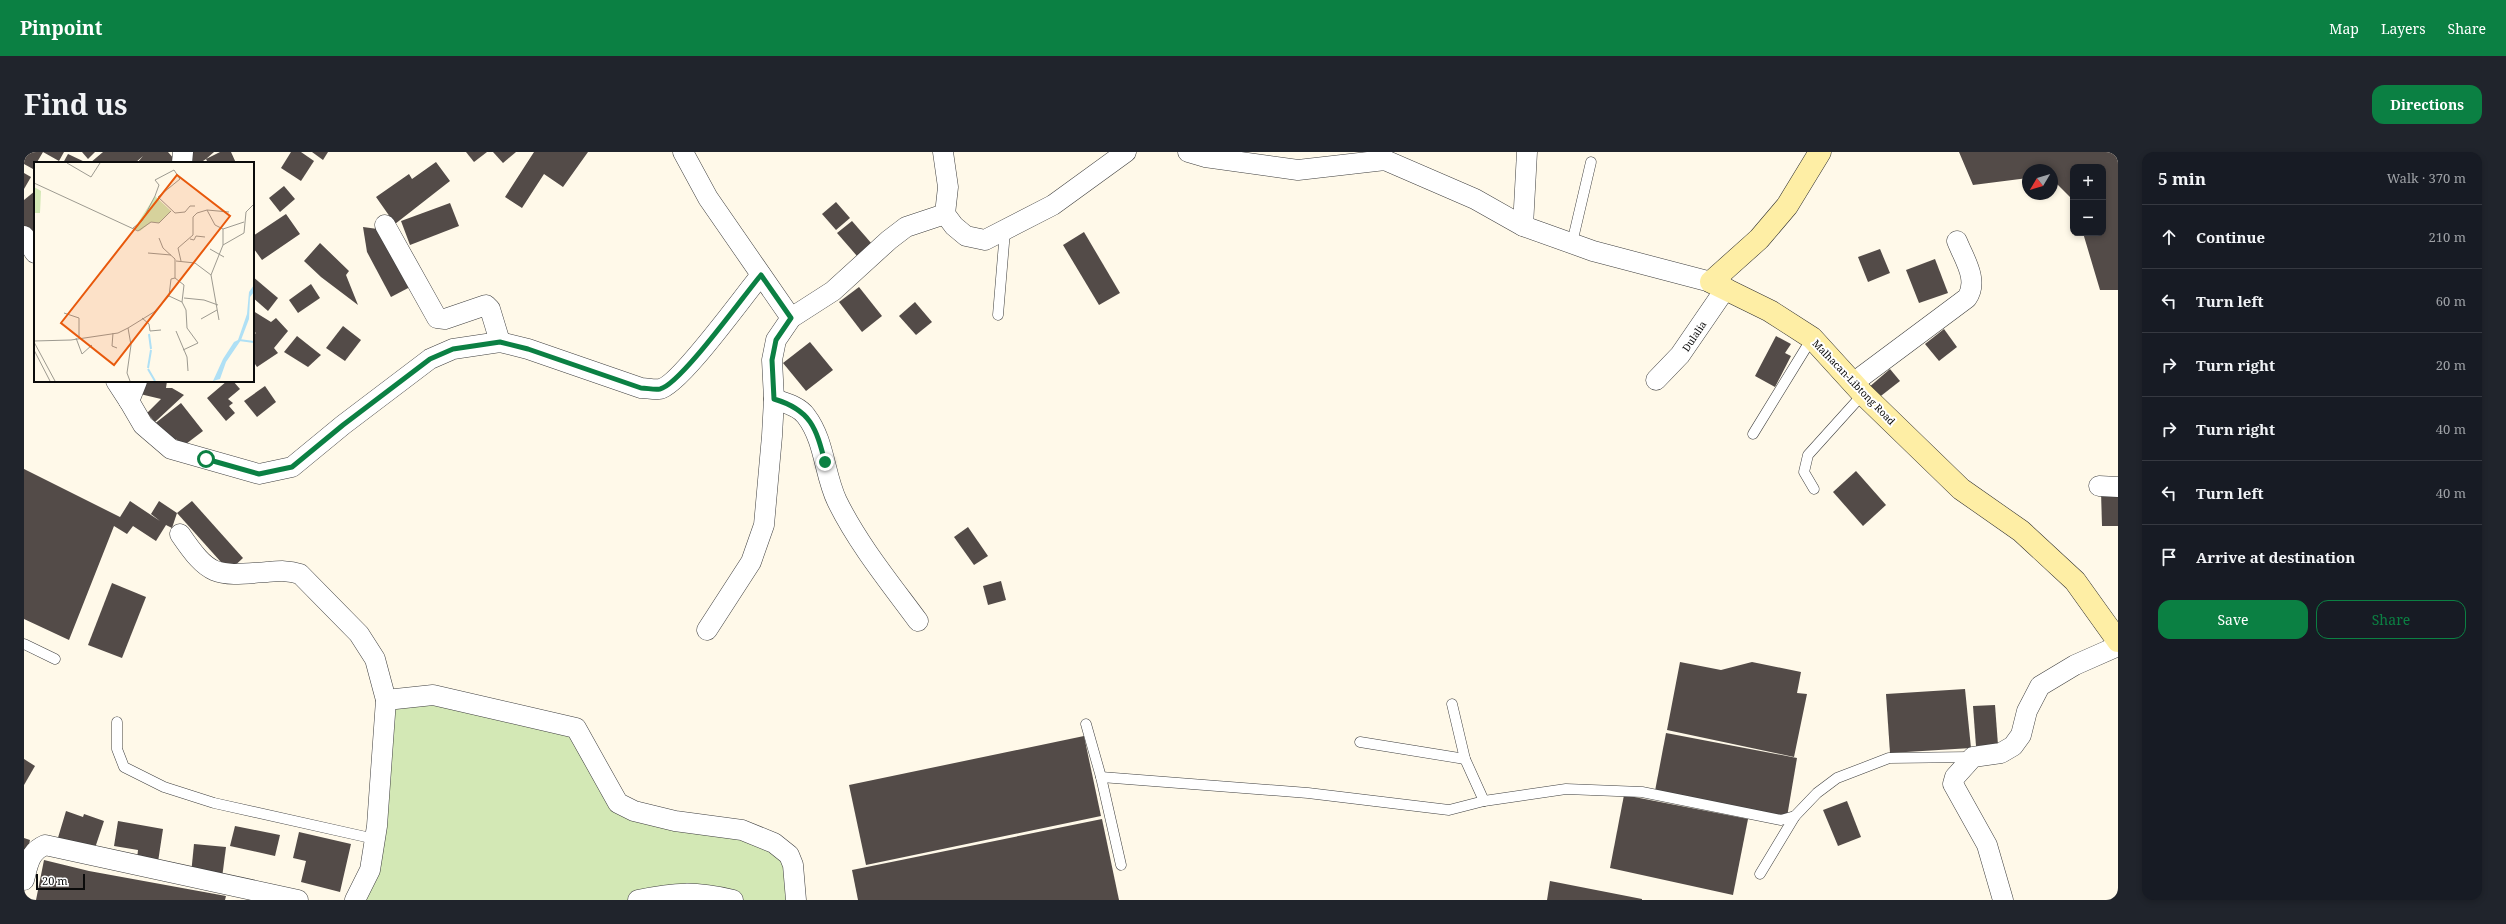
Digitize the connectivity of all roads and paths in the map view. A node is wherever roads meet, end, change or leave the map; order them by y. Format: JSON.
{"nodes":[{"id":1,"x":183,"y":152,"type":"edge"},
{"id":2,"x":683,"y":152,"type":"edge"},
{"id":3,"x":943,"y":152,"type":"edge"},
{"id":4,"x":1126,"y":152,"type":"edge"},
{"id":5,"x":1188,"y":152,"type":"edge"},
{"id":6,"x":1527,"y":152,"type":"edge"},
{"id":7,"x":1820,"y":152,"type":"edge"},
{"id":8,"x":182,"y":162,"type":"edge"},
{"id":9,"x":1591,"y":162,"type":"dead end"},
{"id":10,"x":945,"y":214,"type":"junction"},
{"id":11,"x":384,"y":225,"type":"dead end"},
{"id":12,"x":1524,"y":226,"type":"junction"},
{"id":13,"x":1005,"y":231,"type":"junction"},
{"id":14,"x":24,"y":236,"type":"edge"},
{"id":15,"x":1957,"y":241,"type":"dead end"},
{"id":16,"x":1572,"y":243,"type":"junction"},
{"id":17,"x":34,"y":251,"type":"edge"},
{"id":18,"x":761,"y":275,"type":"junction"},
{"id":19,"x":1719,"y":285,"type":"junction"},
{"id":20,"x":998,"y":315,"type":"dead end"},
{"id":21,"x":791,"y":318,"type":"junction"},
{"id":22,"x":1812,"y":338,"type":"junction"},
{"id":23,"x":500,"y":342,"type":"junction"},
{"id":24,"x":1656,"y":380,"type":"dead end"},
{"id":25,"x":117,"y":382,"type":"edge"},
{"id":26,"x":137,"y":382,"type":"edge"},
{"id":27,"x":1858,"y":388,"type":"junction"},
{"id":28,"x":774,"y":399,"type":"junction"},
{"id":29,"x":129,"y":401,"type":"junction"},
{"id":30,"x":1753,"y":434,"type":"dead end"},
{"id":31,"x":1814,"y":489,"type":"dead end"},
{"id":32,"x":180,"y":534,"type":"dead end"},
{"id":33,"x":918,"y":621,"type":"dead end"},
{"id":34,"x":707,"y":630,"type":"dead end"},
{"id":35,"x":2118,"y":641,"type":"edge"},
{"id":36,"x":24,"y":644,"type":"edge"},
{"id":37,"x":2118,"y":646,"type":"edge"},
{"id":38,"x":55,"y":659,"type":"dead end"},
{"id":39,"x":386,"y":700,"type":"junction"},
{"id":40,"x":1452,"y":704,"type":"dead end"},
{"id":41,"x":117,"y":722,"type":"dead end"},
{"id":42,"x":1086,"y":724,"type":"dead end"},
{"id":43,"x":1360,"y":742,"type":"dead end"},
{"id":44,"x":1974,"y":757,"type":"junction"},
{"id":45,"x":1465,"y":760,"type":"junction"},
{"id":46,"x":1101,"y":777,"type":"junction"},
{"id":47,"x":1484,"y":801,"type":"junction"},
{"id":48,"x":1795,"y":816,"type":"junction"},
{"id":49,"x":375,"y":839,"type":"junction"},
{"id":50,"x":1121,"y":865,"type":"dead end"},
{"id":51,"x":1760,"y":874,"type":"dead end"},
{"id":52,"x":24,"y":880,"type":"edge"},
{"id":53,"x":298,"y":900,"type":"edge"},
{"id":54,"x":355,"y":900,"type":"edge"},
{"id":55,"x":638,"y":900,"type":"edge"},
{"id":56,"x":733,"y":900,"type":"edge"},
{"id":57,"x":796,"y":900,"type":"edge"},
{"id":58,"x":2003,"y":900,"type":"edge"}],
"edges":[{"from":1,"to":8,"type":"street"},
{"from":2,"to":18,"type":"street"},
{"from":3,"to":10,"type":"street"},
{"from":4,"to":13,"type":"street"},
{"from":5,"to":12,"type":"street","name":"Malhacan-Libtong Road"},
{"from":6,"to":12,"type":"street"},
{"from":7,"to":19,"type":"main road"},
{"from":9,"to":16,"type":"lane"},
{"from":10,"to":13,"type":"street"},
{"from":10,"to":21,"type":"street"},
{"from":11,"to":23,"type":"street"},
{"from":12,"to":16,"type":"street","name":"Malhacan-Libtong Road"},
{"from":13,"to":20,"type":"lane"},
{"from":14,"to":17,"type":"street"},
{"from":15,"to":27,"type":"street"},
{"from":16,"to":19,"type":"street","name":"Malhacan-Libtong Road"},
{"from":18,"to":21,"type":"street"},
{"from":18,"to":23,"type":"street"},
{"from":19,"to":22,"type":"main road","name":"Malhacan-Libtong Road"},
{"from":19,"to":24,"type":"street","name":"Dulalia"},
{"from":21,"to":28,"type":"street"},
{"from":22,"to":27,"type":"main road","name":"Malhacan-Libtong Road"},
{"from":22,"to":30,"type":"lane"},
{"from":23,"to":29,"type":"street"},
{"from":25,"to":29,"type":"street"},
{"from":26,"to":29,"type":"street"},
{"from":27,"to":31,"type":"lane"},
{"from":27,"to":35,"type":"main road","name":"Malhacan-Libtong Road"},
{"from":28,"to":33,"type":"street"},
{"from":28,"to":34,"type":"street"},
{"from":32,"to":39,"type":"street"},
{"from":36,"to":38,"type":"lane"},
{"from":37,"to":44,"type":"street"},
{"from":39,"to":49,"type":"street"},
{"from":39,"to":57,"type":"street"},
{"from":40,"to":45,"type":"lane"},
{"from":41,"to":49,"type":"lane"},
{"from":42,"to":46,"type":"lane"},
{"from":43,"to":45,"type":"lane"},
{"from":44,"to":48,"type":"lane"},
{"from":44,"to":58,"type":"street"},
{"from":45,"to":47,"type":"lane"},
{"from":46,"to":47,"type":"lane"},
{"from":46,"to":50,"type":"lane"},
{"from":47,"to":48,"type":"lane"},
{"from":48,"to":51,"type":"lane"},
{"from":49,"to":54,"type":"street"},
{"from":52,"to":53,"type":"street"},
{"from":55,"to":56,"type":"street"}]}
